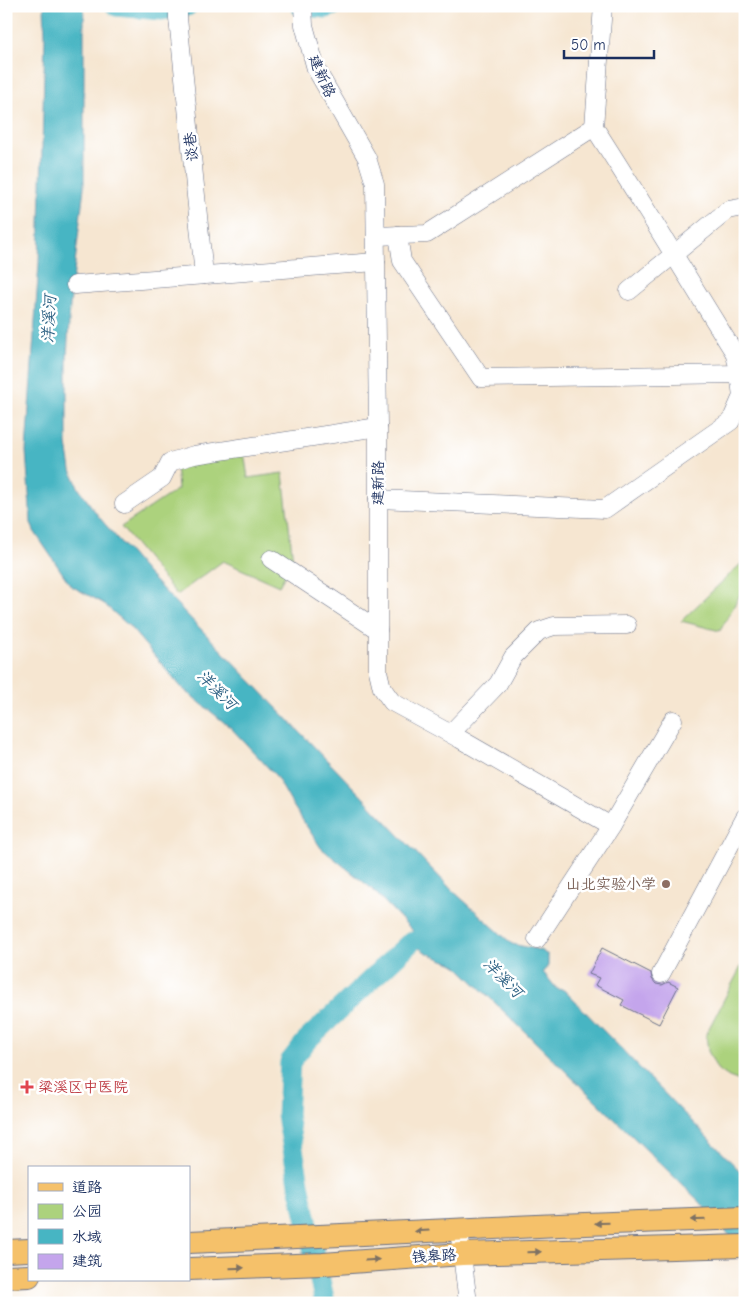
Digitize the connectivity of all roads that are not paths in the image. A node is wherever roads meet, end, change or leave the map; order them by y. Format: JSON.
{"nodes":[{"id":1,"x":302,"y":6,"type":"edge"},
{"id":2,"x":602,"y":6,"type":"edge"},
{"id":3,"x":178,"y":12,"type":"edge"},
{"id":4,"x":594,"y":127,"type":"junction"},
{"id":5,"x":745,"y":207,"type":"edge"},
{"id":6,"x":398,"y":235,"type":"junction"},
{"id":7,"x":376,"y":236,"type":"junction"},
{"id":8,"x":673,"y":256,"type":"junction"},
{"id":9,"x":376,"y":262,"type":"junction"},
{"id":10,"x":204,"y":275,"type":"junction"},
{"id":11,"x":75,"y":285,"type":"dead end"},
{"id":12,"x":629,"y":291,"type":"dead end"},
{"id":13,"x":739,"y":374,"type":"junction"},
{"id":14,"x":378,"y":427,"type":"junction"},
{"id":15,"x":378,"y":499,"type":"junction"},
{"id":16,"x":124,"y":504,"type":"dead end"},
{"id":17,"x":271,"y":559,"type":"dead end"},
{"id":18,"x":626,"y":625,"type":"dead end"},
{"id":19,"x":378,"y":630,"type":"junction"},
{"id":20,"x":673,"y":720,"type":"dead end"},
{"id":21,"x":450,"y":734,"type":"junction"},
{"id":22,"x":745,"y":817,"type":"edge"},
{"id":23,"x":611,"y":826,"type":"junction"},
{"id":24,"x":537,"y":939,"type":"dead end"},
{"id":25,"x":660,"y":974,"type":"dead end"},
{"id":26,"x":745,"y":1218,"type":"edge"},
{"id":27,"x":559,"y":1225,"type":"junction"},
{"id":28,"x":459,"y":1230,"type":"junction"},
{"id":29,"x":190,"y":1242,"type":"edge"},
{"id":30,"x":745,"y":1246,"type":"edge"},
{"id":31,"x":28,"y":1250,"type":"edge"},
{"id":32,"x":6,"y":1251,"type":"edge"},
{"id":33,"x":563,"y":1252,"type":"junction"},
{"id":34,"x":462,"y":1254,"type":"junction"},
{"id":35,"x":190,"y":1270,"type":"edge"},
{"id":36,"x":28,"y":1276,"type":"edge"},
{"id":37,"x":6,"y":1277,"type":"edge"},
{"id":38,"x":468,"y":1303,"type":"edge"}],
"edges":[{"from":1,"to":7,"type":"street","name":"建新路"},
{"from":2,"to":4,"type":"street"},
{"from":3,"to":10,"type":"street","name":"谈巷"},
{"from":4,"to":6,"type":"street"},
{"from":4,"to":8,"type":"street"},
{"from":5,"to":8,"type":"street"},
{"from":6,"to":7,"type":"street"},
{"from":6,"to":13,"type":"street"},
{"from":7,"to":9,"type":"street","name":"建新路"},
{"from":8,"to":12,"type":"street"},
{"from":8,"to":13,"type":"street"},
{"from":9,"to":10,"type":"street"},
{"from":9,"to":14,"type":"street","name":"建新路"},
{"from":10,"to":11,"type":"street"},
{"from":13,"to":15,"type":"street"},
{"from":14,"to":15,"type":"street","name":"建新路"},
{"from":14,"to":16,"type":"street"},
{"from":15,"to":19,"type":"street","name":"建新路"},
{"from":17,"to":19,"type":"street"},
{"from":18,"to":21,"type":"street"},
{"from":19,"to":21,"type":"street","name":"建新路"},
{"from":20,"to":23,"type":"street"},
{"from":21,"to":23,"type":"street","name":"建新路"},
{"from":22,"to":25,"type":"street"},
{"from":23,"to":24,"type":"street"},
{"from":26,"to":27,"type":"main road","name":"钱皋路","one_way":true},
{"from":27,"to":28,"type":"main road","name":"钱皋路"},
{"from":27,"to":33,"type":"main road"},
{"from":28,"to":29,"type":"main road","name":"钱皋路","one_way":true},
{"from":28,"to":34,"type":"street"},
{"from":30,"to":33,"type":"main road","name":"钱皋路"},
{"from":31,"to":32,"type":"main road"},
{"from":34,"to":33,"type":"main road","name":"钱皋路","one_way":true},
{"from":35,"to":34,"type":"main road","name":"钱皋路","one_way":true},
{"from":34,"to":38,"type":"street"},
{"from":36,"to":37,"type":"main road"}]}
